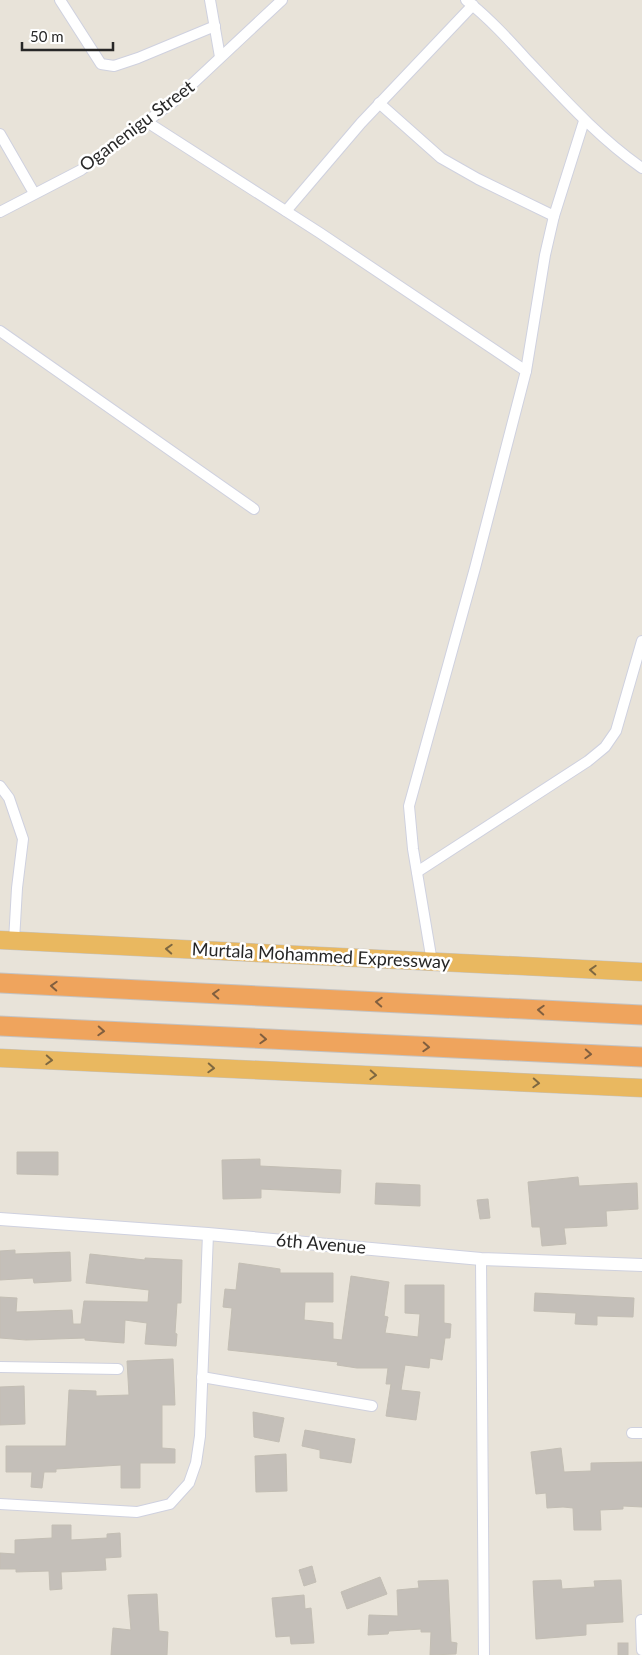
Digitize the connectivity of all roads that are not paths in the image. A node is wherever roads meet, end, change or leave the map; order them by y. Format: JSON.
{"nodes":[{"id":1,"x":60,"y":0,"type":"edge"},
{"id":2,"x":210,"y":0,"type":"edge"},
{"id":3,"x":280,"y":1,"type":"edge"},
{"id":4,"x":469,"y":3,"type":"edge"},
{"id":5,"x":215,"y":26,"type":"junction"},
{"id":6,"x":220,"y":57,"type":"junction"},
{"id":7,"x":380,"y":103,"type":"junction"},
{"id":8,"x":584,"y":121,"type":"junction"},
{"id":9,"x":147,"y":122,"type":"junction"},
{"id":10,"x":0,"y":134,"type":"edge"},
{"id":11,"x":642,"y":168,"type":"edge"},
{"id":12,"x":34,"y":193,"type":"junction"},
{"id":13,"x":286,"y":211,"type":"junction"},
{"id":14,"x":0,"y":212,"type":"edge"},
{"id":15,"x":554,"y":216,"type":"junction"},
{"id":16,"x":0,"y":331,"type":"edge"},
{"id":17,"x":526,"y":371,"type":"junction"},
{"id":18,"x":254,"y":509,"type":"dead end"},
{"id":19,"x":642,"y":641,"type":"edge"},
{"id":20,"x":0,"y":786,"type":"edge"},
{"id":21,"x":416,"y":872,"type":"junction"},
{"id":22,"x":7,"y":941,"type":"edge"},
{"id":23,"x":432,"y":962,"type":"junction"},
{"id":24,"x":642,"y":972,"type":"edge"},
{"id":25,"x":0,"y":983,"type":"edge"},
{"id":26,"x":642,"y":1014,"type":"edge"},
{"id":27,"x":0,"y":1026,"type":"edge"},
{"id":28,"x":642,"y":1057,"type":"edge"},
{"id":29,"x":0,"y":1058,"type":"edge"},
{"id":30,"x":642,"y":1088,"type":"edge"},
{"id":31,"x":0,"y":1219,"type":"edge"},
{"id":32,"x":208,"y":1234,"type":"junction"},
{"id":33,"x":481,"y":1259,"type":"junction"},
{"id":34,"x":642,"y":1265,"type":"edge"},
{"id":35,"x":0,"y":1367,"type":"edge"},
{"id":36,"x":118,"y":1369,"type":"dead end"},
{"id":37,"x":202,"y":1377,"type":"junction"},
{"id":38,"x":372,"y":1406,"type":"dead end"},
{"id":39,"x":0,"y":1504,"type":"edge"},
{"id":40,"x":640,"y":1620,"type":"dead end"},
{"id":41,"x":642,"y":1650,"type":"edge"},
{"id":42,"x":484,"y":1655,"type":"edge"}],
"edges":[{"from":1,"to":5,"type":"street"},
{"from":2,"to":5,"type":"street"},
{"from":3,"to":6,"type":"street","name":"Oganenigu Street"},
{"from":4,"to":7,"type":"street"},
{"from":4,"to":8,"type":"street"},
{"from":5,"to":6,"type":"street"},
{"from":6,"to":9,"type":"street","name":"Oganenigu Street"},
{"from":7,"to":13,"type":"street"},
{"from":7,"to":15,"type":"street"},
{"from":8,"to":11,"type":"street"},
{"from":8,"to":15,"type":"street"},
{"from":9,"to":12,"type":"street","name":"Oganenigu Street"},
{"from":9,"to":13,"type":"street"},
{"from":10,"to":12,"type":"street"},
{"from":12,"to":14,"type":"street","name":"Oganenigu Street"},
{"from":13,"to":17,"type":"street"},
{"from":15,"to":17,"type":"street"},
{"from":16,"to":18,"type":"street"},
{"from":17,"to":21,"type":"street"},
{"from":19,"to":21,"type":"street"},
{"from":20,"to":22,"type":"street"},
{"from":21,"to":23,"type":"street"},
{"from":23,"to":22,"type":"highway","name":"Murtala Mohammed Expressway","one_way":true},
{"from":24,"to":23,"type":"highway","name":"Murtala Mohammed Expressway","one_way":true},
{"from":26,"to":25,"type":"highway","one_way":true},
{"from":27,"to":28,"type":"highway","one_way":true},
{"from":29,"to":30,"type":"highway","one_way":true},
{"from":31,"to":32,"type":"street","name":"6th Avenue"},
{"from":32,"to":33,"type":"street","name":"6th Avenue"},
{"from":32,"to":37,"type":"street"},
{"from":33,"to":34,"type":"street","name":"6th Avenue"},
{"from":33,"to":42,"type":"street"},
{"from":35,"to":36,"type":"street"},
{"from":37,"to":38,"type":"street"},
{"from":37,"to":39,"type":"street"},
{"from":40,"to":41,"type":"street"}]}
